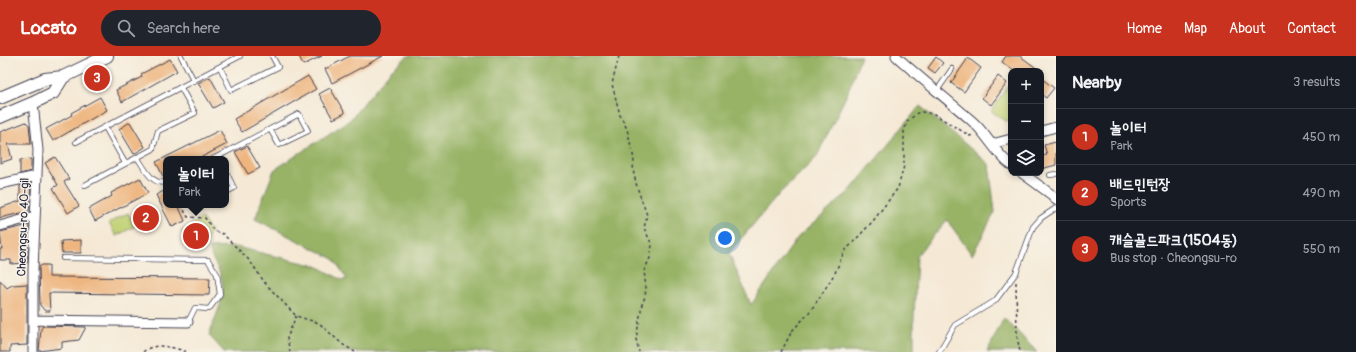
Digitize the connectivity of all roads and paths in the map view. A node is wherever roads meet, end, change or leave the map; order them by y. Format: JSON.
{"nodes":[{"id":1,"x":107,"y":56,"type":"edge"},
{"id":2,"x":181,"y":56,"type":"edge"},
{"id":3,"x":240,"y":56,"type":"edge"},
{"id":4,"x":272,"y":56,"type":"edge"},
{"id":5,"x":619,"y":56,"type":"edge"},
{"id":6,"x":896,"y":56,"type":"edge"},
{"id":7,"x":220,"y":67,"type":"junction"},
{"id":8,"x":952,"y":69,"type":"dead end"},
{"id":9,"x":63,"y":77,"type":"junction"},
{"id":10,"x":194,"y":81,"type":"junction"},
{"id":11,"x":181,"y":88,"type":"junction"},
{"id":12,"x":936,"y":92,"type":"junction"},
{"id":13,"x":0,"y":98,"type":"edge"},
{"id":14,"x":33,"y":104,"type":"junction"},
{"id":15,"x":0,"y":117,"type":"edge"},
{"id":16,"x":105,"y":127,"type":"junction"},
{"id":17,"x":1056,"y":127,"type":"edge"},
{"id":18,"x":270,"y":129,"type":"junction"},
{"id":19,"x":980,"y":130,"type":"junction"},
{"id":20,"x":1044,"y":130,"type":"edge"},
{"id":21,"x":1008,"y":140,"type":"edge"},
{"id":22,"x":76,"y":142,"type":"dead end"},
{"id":23,"x":992,"y":144,"type":"junction"},
{"id":24,"x":223,"y":156,"type":"edge"},
{"id":25,"x":137,"y":157,"type":"junction"},
{"id":26,"x":125,"y":163,"type":"junction"},
{"id":27,"x":1008,"y":163,"type":"edge"},
{"id":28,"x":1056,"y":174,"type":"edge"},
{"id":29,"x":1050,"y":175,"type":"dead end"},
{"id":30,"x":37,"y":176,"type":"junction"},
{"id":31,"x":1026,"y":176,"type":"edge"},
{"id":32,"x":229,"y":178,"type":"edge"},
{"id":33,"x":163,"y":182,"type":"edge"},
{"id":34,"x":0,"y":184,"type":"edge"},
{"id":35,"x":85,"y":185,"type":"dead end"},
{"id":36,"x":229,"y":190,"type":"edge"},
{"id":37,"x":1056,"y":200,"type":"edge"},
{"id":38,"x":183,"y":208,"type":"edge"},
{"id":39,"x":1056,"y":208,"type":"edge"},
{"id":40,"x":35,"y":216,"type":"junction"},
{"id":41,"x":0,"y":226,"type":"edge"},
{"id":42,"x":63,"y":258,"type":"dead end"},
{"id":43,"x":1016,"y":272,"type":"junction"},
{"id":44,"x":296,"y":316,"type":"junction"},
{"id":45,"x":33,"y":320,"type":"junction"},
{"id":46,"x":188,"y":322,"type":"joint"},
{"id":47,"x":33,"y":352,"type":"edge"},
{"id":48,"x":143,"y":352,"type":"edge"},
{"id":49,"x":188,"y":352,"type":"edge"},
{"id":50,"x":290,"y":352,"type":"edge"},
{"id":51,"x":355,"y":352,"type":"edge"},
{"id":52,"x":639,"y":352,"type":"edge"},
{"id":53,"x":781,"y":352,"type":"edge"},
{"id":54,"x":939,"y":352,"type":"edge"},
{"id":55,"x":1020,"y":352,"type":"edge"}],
"edges":[{"from":1,"to":9,"type":"main road"},
{"from":2,"to":10,"type":"lane"},
{"from":3,"to":7,"type":"lane"},
{"from":4,"to":7,"type":"lane"},
{"from":5,"to":52,"type":"path"},
{"from":6,"to":12,"type":"street"},
{"from":7,"to":10,"type":"lane"},
{"from":8,"to":12,"type":"lane"},
{"from":9,"to":13,"type":"main road"},
{"from":9,"to":14,"type":"main road"},
{"from":10,"to":11,"type":"lane"},
{"from":11,"to":16,"type":"lane"},
{"from":11,"to":25,"type":"lane"},
{"from":12,"to":19,"type":"street"},
{"from":14,"to":15,"type":"main road"},
{"from":14,"to":30,"type":"street","name":"Cheongsu-ro 40-gil"},
{"from":16,"to":22,"type":"lane"},
{"from":16,"to":26,"type":"lane"},
{"from":17,"to":20,"type":"street"},
{"from":18,"to":18,"type":"lane"},
{"from":18,"to":24,"type":"lane"},
{"from":19,"to":23,"type":"street"},
{"from":19,"to":53,"type":"path"},
{"from":21,"to":23,"type":"street"},
{"from":23,"to":27,"type":"street"},
{"from":25,"to":26,"type":"lane"},
{"from":25,"to":33,"type":"lane"},
{"from":26,"to":35,"type":"lane"},
{"from":28,"to":29,"type":"lane"},
{"from":30,"to":34,"type":"street"},
{"from":30,"to":40,"type":"street","name":"Cheongsu-ro 40-gil"},
{"from":31,"to":37,"type":"street"},
{"from":32,"to":36,"type":"lane"},
{"from":38,"to":44,"type":"path"},
{"from":39,"to":43,"type":"lane"},
{"from":40,"to":41,"type":"street"},
{"from":40,"to":45,"type":"street","name":"Cheongsu-ro 40-gil"},
{"from":42,"to":46,"type":"lane"},
{"from":43,"to":54,"type":"lane"},
{"from":43,"to":55,"type":"path"},
{"from":44,"to":50,"type":"path"},
{"from":44,"to":51,"type":"path"},
{"from":45,"to":46,"type":"street"},
{"from":45,"to":47,"type":"street","name":"Cheongsu-ro 40-gil"},
{"from":48,"to":49,"type":"path"}]}
